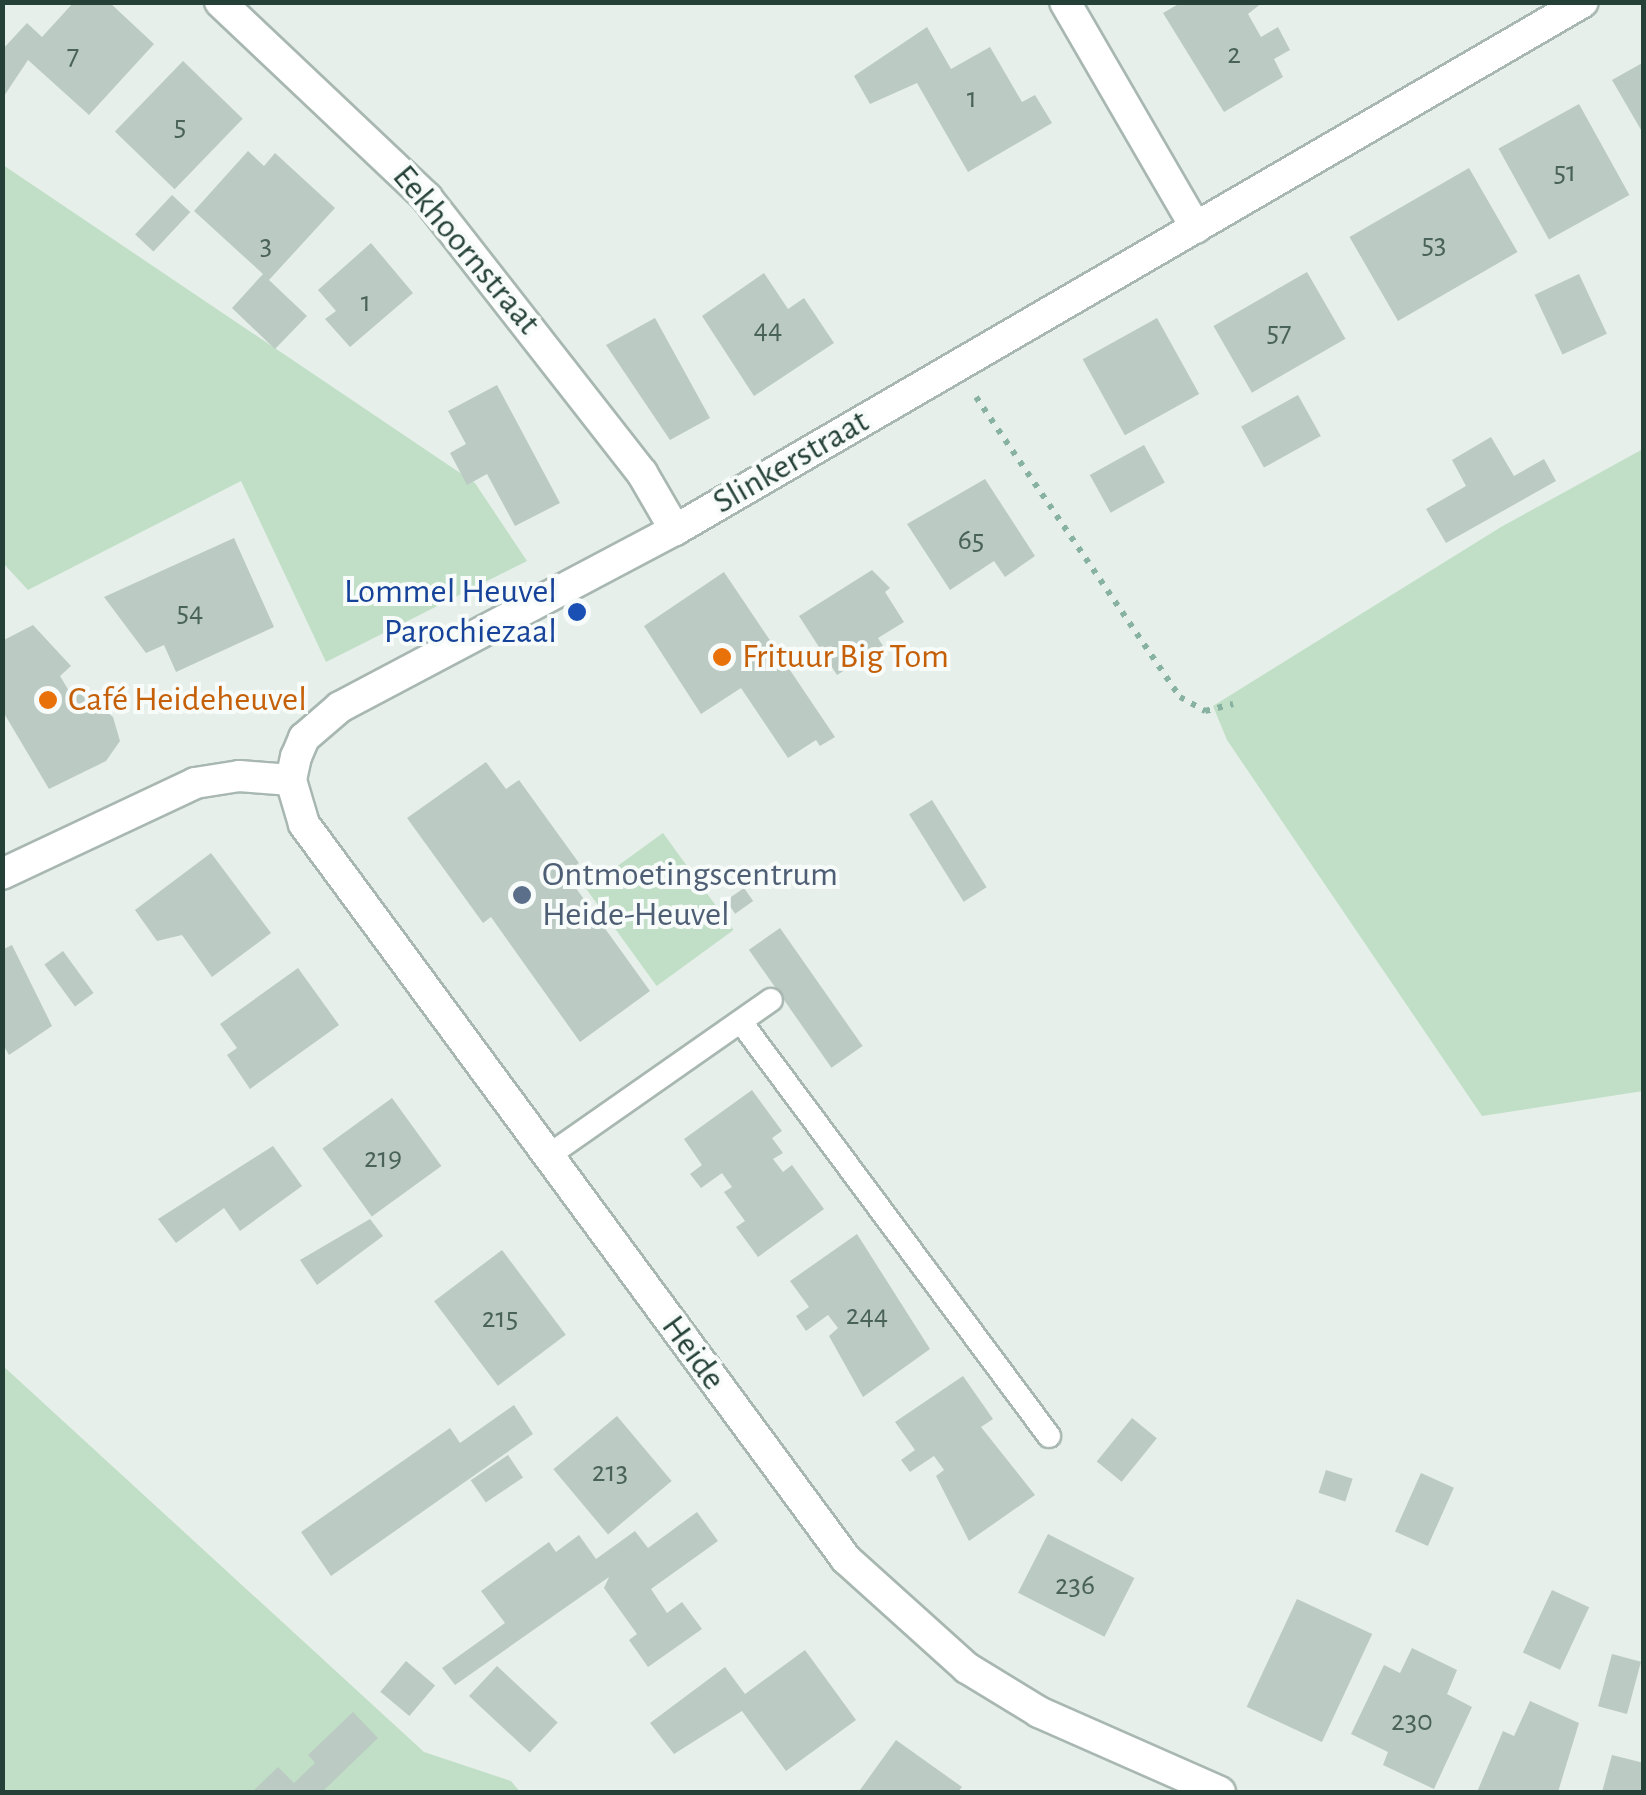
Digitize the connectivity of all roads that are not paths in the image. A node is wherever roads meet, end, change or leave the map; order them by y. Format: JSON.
{"nodes":[{"id":1,"x":220,"y":2,"type":"edge"},
{"id":2,"x":1066,"y":2,"type":"edge"},
{"id":3,"x":1583,"y":2,"type":"edge"},
{"id":4,"x":1196,"y":228,"type":"junction"},
{"id":5,"x":675,"y":530,"type":"junction"},
{"id":6,"x":291,"y":780,"type":"junction"},
{"id":7,"x":2,"y":874,"type":"edge"},
{"id":8,"x":771,"y":1000,"type":"dead end"},
{"id":9,"x":741,"y":1022,"type":"junction"},
{"id":10,"x":548,"y":1156,"type":"junction"},
{"id":11,"x":1048,"y":1436,"type":"dead end"},
{"id":12,"x":1220,"y":1792,"type":"edge"}],
"edges":[{"from":1,"to":5,"type":"street","name":"Eekhoornstraat"},
{"from":2,"to":4,"type":"street"},
{"from":3,"to":4,"type":"street","name":"Slinkerstraat"},
{"from":4,"to":5,"type":"street","name":"Slinkerstraat"},
{"from":5,"to":6,"type":"street","name":"Slinkerstraat"},
{"from":6,"to":7,"type":"street"},
{"from":6,"to":10,"type":"street","name":"Heide"},
{"from":8,"to":9,"type":"lane"},
{"from":9,"to":10,"type":"lane"},
{"from":9,"to":11,"type":"lane"},
{"from":10,"to":12,"type":"street","name":"Heide"}]}
